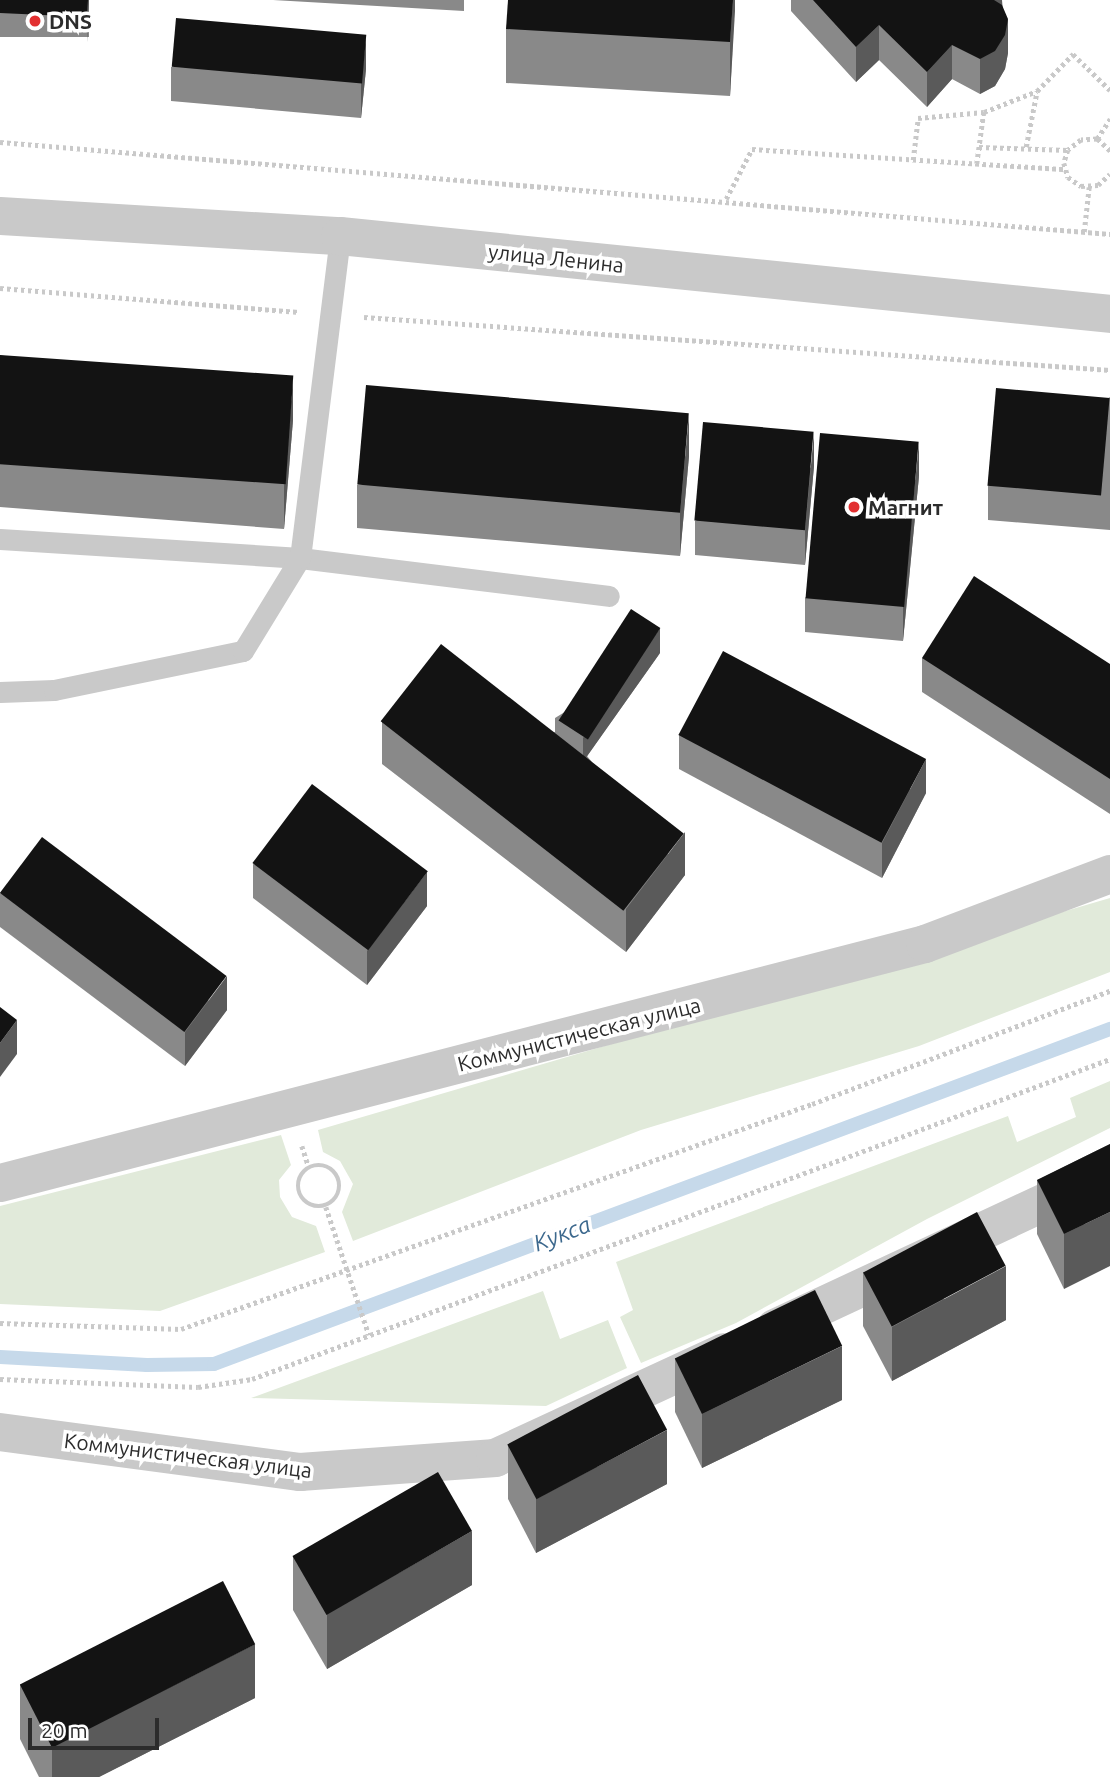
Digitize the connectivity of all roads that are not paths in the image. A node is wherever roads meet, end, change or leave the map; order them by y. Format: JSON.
{"nodes":[{"id":1,"x":0,"y":216,"type":"edge"},
{"id":2,"x":340,"y":236,"type":"junction"},
{"id":3,"x":1110,"y":314,"type":"edge"},
{"id":4,"x":0,"y":539,"type":"edge"},
{"id":5,"x":300,"y":558,"type":"junction"},
{"id":6,"x":608,"y":596,"type":"dead end"},
{"id":7,"x":0,"y":692,"type":"edge"},
{"id":8,"x":1110,"y":874,"type":"edge"},
{"id":9,"x":1110,"y":1172,"type":"edge"},
{"id":10,"x":0,"y":1183,"type":"edge"},
{"id":11,"x":0,"y":1432,"type":"edge"}],
"edges":[{"from":1,"to":2,"type":"street","name":"улица Ленина"},
{"from":2,"to":3,"type":"street","name":"улица Ленина"},
{"from":2,"to":5,"type":"lane"},
{"from":4,"to":5,"type":"lane"},
{"from":5,"to":6,"type":"lane"},
{"from":5,"to":7,"type":"lane"},
{"from":8,"to":10,"type":"street","name":"Коммунистическая улица"},
{"from":9,"to":11,"type":"street","name":"Коммунистическая улица"}]}
